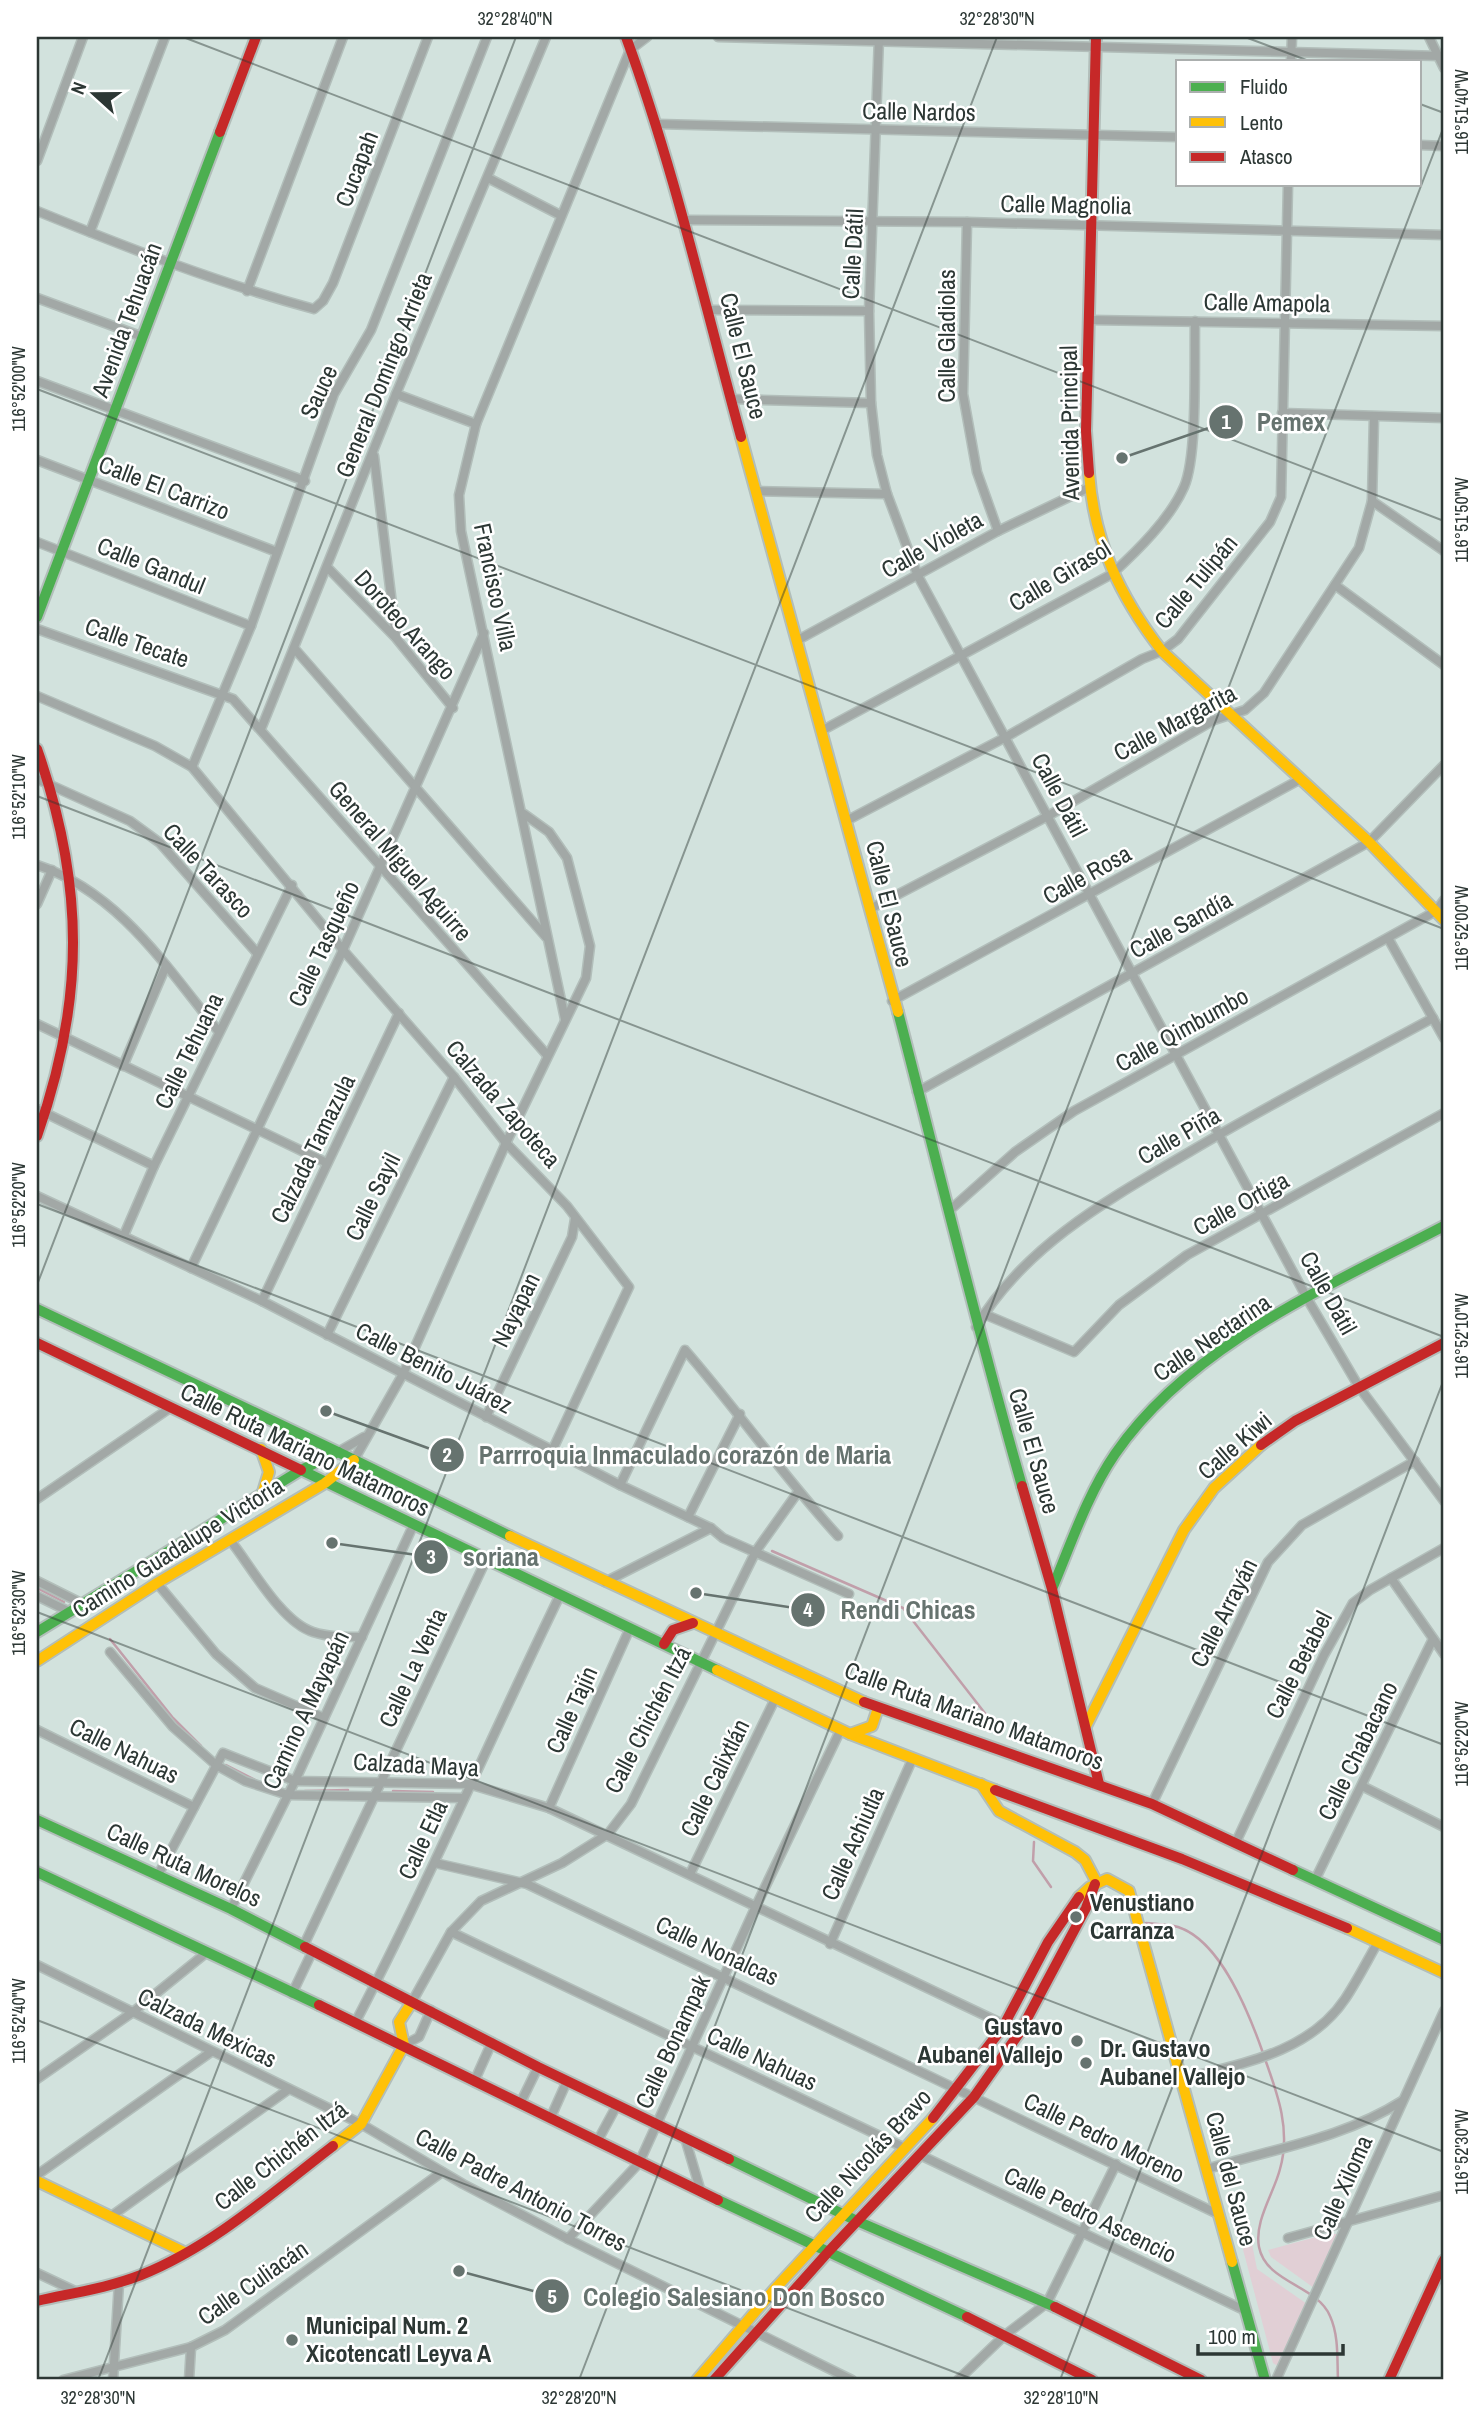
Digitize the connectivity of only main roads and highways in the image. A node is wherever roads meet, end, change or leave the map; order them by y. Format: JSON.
{"nodes":[{"id":1,"x":256,"y":37,"type":"edge"},
{"id":2,"x":626,"y":37,"type":"edge"},
{"id":3,"x":1096,"y":42,"type":"edge"},
{"id":4,"x":37,"y":617,"type":"edge"},
{"id":5,"x":37,"y":750,"type":"edge"},
{"id":6,"x":1444,"y":920,"type":"edge"},
{"id":7,"x":41,"y":1111,"type":"edge"},
{"id":8,"x":37,"y":1136,"type":"edge"},
{"id":9,"x":1444,"y":1226,"type":"edge"},
{"id":10,"x":37,"y":1309,"type":"edge"},
{"id":11,"x":37,"y":1343,"type":"edge"},
{"id":12,"x":1443,"y":1346,"type":"edge"},
{"id":13,"x":261,"y":1449,"type":"junction"},
{"id":14,"x":338,"y":1451,"type":"junction"},
{"id":15,"x":354,"y":1460,"type":"junction"},
{"id":16,"x":302,"y":1470,"type":"junction"},
{"id":17,"x":325,"y":1483,"type":"junction"},
{"id":18,"x":262,"y":1495,"type":"junction"},
{"id":19,"x":1052,"y":1589,"type":"junction"},
{"id":20,"x":694,"y":1623,"type":"junction"},
{"id":21,"x":37,"y":1632,"type":"edge"},
{"id":22,"x":664,"y":1644,"type":"junction"},
{"id":23,"x":37,"y":1661,"type":"edge"},
{"id":24,"x":878,"y":1708,"type":"junction"},
{"id":25,"x":1086,"y":1726,"type":"junction"},
{"id":26,"x":845,"y":1732,"type":"junction"},
{"id":27,"x":981,"y":1784,"type":"junction"},
{"id":28,"x":1099,"y":1784,"type":"junction"},
{"id":29,"x":37,"y":1820,"type":"edge"},
{"id":30,"x":37,"y":1872,"type":"edge"},
{"id":31,"x":1096,"y":1881,"type":"junction"},
{"id":32,"x":1444,"y":1940,"type":"edge"},
{"id":33,"x":1444,"y":1973,"type":"edge"},
{"id":34,"x":412,"y":2002,"type":"junction"},
{"id":35,"x":404,"y":2045,"type":"junction"},
{"id":36,"x":37,"y":2181,"type":"edge"},
{"id":37,"x":843,"y":2214,"type":"junction"},
{"id":38,"x":858,"y":2221,"type":"junction"},
{"id":39,"x":815,"y":2245,"type":"junction"},
{"id":40,"x":829,"y":2251,"type":"junction"},
{"id":41,"x":186,"y":2253,"type":"junction"},
{"id":42,"x":1444,"y":2260,"type":"edge"},
{"id":43,"x":37,"y":2301,"type":"edge"},
{"id":44,"x":697,"y":2380,"type":"edge"},
{"id":45,"x":715,"y":2380,"type":"edge"},
{"id":46,"x":1092,"y":2380,"type":"edge"},
{"id":47,"x":1201,"y":2380,"type":"edge"},
{"id":48,"x":1265,"y":2380,"type":"edge"},
{"id":49,"x":1389,"y":2380,"type":"edge"}],
"edges":[{"from":1,"to":4,"type":"main road","name":"Avenida Tehuacán"},
{"from":2,"to":19,"type":"main road","name":"Calle El Sauce"},
{"from":3,"to":6,"type":"main road","name":"Avenida Principal"},
{"from":5,"to":7,"type":"main road"},
{"from":7,"to":8,"type":"main road"},
{"from":9,"to":19,"type":"main road","name":"Calle Nectarina"},
{"from":10,"to":14,"type":"main road","name":"Calle Ruta Mariano Matamoros"},
{"from":11,"to":13,"type":"main road","name":"Calle Ruta Mariano Matamoros"},
{"from":12,"to":25,"type":"main road","name":"Calle Kiwi"},
{"from":13,"to":16,"type":"main road","name":"Calle Ruta Mariano Matamoros"},
{"from":13,"to":18,"type":"main road"},
{"from":14,"to":15,"type":"main road","name":"Calle Ruta Mariano Matamoros"},
{"from":14,"to":16,"type":"main road","name":"Camino Guadalupe Victoria"},
{"from":15,"to":17,"type":"main road","name":"Camino Guadalupe Victoria"},
{"from":15,"to":20,"type":"main road","name":"Calle Ruta Mariano Matamoros"},
{"from":16,"to":17,"type":"main road","name":"Calle Ruta Mariano Matamoros"},
{"from":16,"to":18,"type":"main road","name":"Camino Guadalupe Victoria"},
{"from":17,"to":22,"type":"main road","name":"Calle Ruta Mariano Matamoros"},
{"from":17,"to":23,"type":"main road","name":"Camino Guadalupe Victoria"},
{"from":18,"to":21,"type":"main road","name":"Camino Guadalupe Victoria"},
{"from":19,"to":25,"type":"main road","name":"Calle El Sauce"},
{"from":20,"to":22,"type":"main road"},
{"from":20,"to":24,"type":"main road","name":"Calle Ruta Mariano Matamoros"},
{"from":22,"to":26,"type":"main road","name":"Calle Ruta Mariano Matamoros"},
{"from":24,"to":26,"type":"main road"},
{"from":24,"to":28,"type":"main road","name":"Calle Ruta Mariano Matamoros"},
{"from":25,"to":28,"type":"main road","name":"Calle El Sauce"},
{"from":26,"to":27,"type":"main road","name":"Calle Ruta Mariano Matamoros"},
{"from":27,"to":31,"type":"main road"},
{"from":27,"to":33,"type":"main road","name":"Calle Ruta Mariano Matamoros"},
{"from":28,"to":32,"type":"main road","name":"Calle Ruta Mariano Matamoros"},
{"from":29,"to":34,"type":"main road","name":"Calle Ruta Morelos"},
{"from":30,"to":35,"type":"main road"},
{"from":31,"to":37,"type":"main road","name":"Calle Nicolás Bravo"},
{"from":31,"to":38,"type":"main road","name":"Calle Nicolás Bravo"},
{"from":31,"to":48,"type":"main road","name":"Calle del Sauce"},
{"from":34,"to":35,"type":"main road","name":"Calle Chichén Itzá"},
{"from":34,"to":37,"type":"main road","name":"Calle Ruta Morelos"},
{"from":35,"to":39,"type":"main road"},
{"from":35,"to":41,"type":"main road","name":"Calle Chichén Itzá"},
{"from":36,"to":41,"type":"main road"},
{"from":37,"to":38,"type":"main road","name":"Calle Ruta Morelos"},
{"from":37,"to":39,"type":"main road","name":"Calle Nicolás Bravo"},
{"from":38,"to":40,"type":"main road","name":"Calle Nicolás Bravo"},
{"from":38,"to":47,"type":"main road","name":"Calle Ruta Morelos"},
{"from":39,"to":40,"type":"main road"},
{"from":39,"to":44,"type":"main road","name":"Calle Nicolás Bravo"},
{"from":40,"to":45,"type":"main road","name":"Calle Nicolás Bravo"},
{"from":40,"to":46,"type":"main road"},
{"from":41,"to":43,"type":"main road","name":"Calle Chichén Itzá"},
{"from":42,"to":49,"type":"main road"}]}
